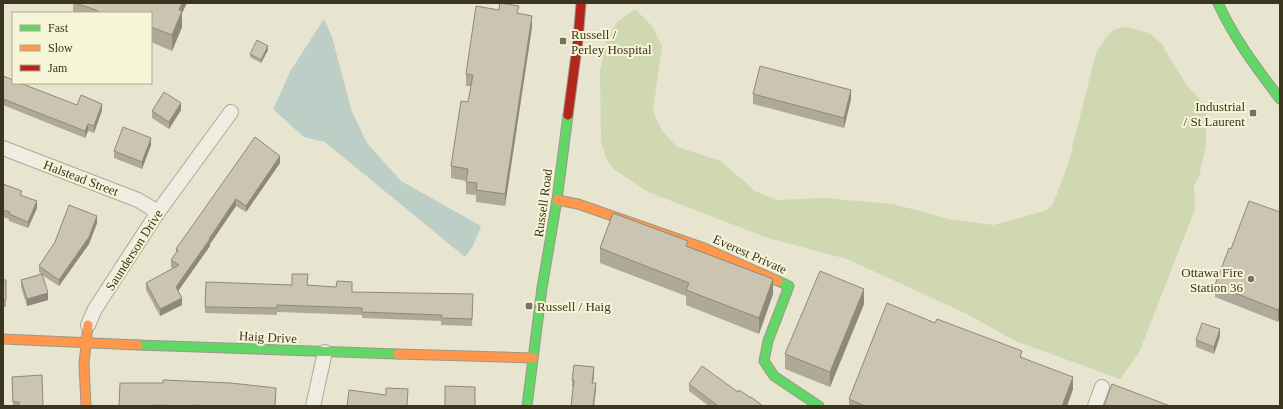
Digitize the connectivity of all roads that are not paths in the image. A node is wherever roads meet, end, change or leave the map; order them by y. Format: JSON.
{"nodes":[{"id":1,"x":581,"y":3,"type":"edge"},
{"id":2,"x":1218,"y":3,"type":"edge"},
{"id":3,"x":1280,"y":99,"type":"edge"},
{"id":4,"x":231,"y":112,"type":"dead end"},
{"id":5,"x":3,"y":148,"type":"edge"},
{"id":6,"x":557,"y":200,"type":"junction"},
{"id":7,"x":158,"y":212,"type":"junction"},
{"id":8,"x":88,"y":325,"type":"joint"},
{"id":9,"x":3,"y":339,"type":"edge"},
{"id":10,"x":86,"y":342,"type":"junction"},
{"id":11,"x":324,"y":352,"type":"junction"},
{"id":12,"x":533,"y":358,"type":"junction"},
{"id":13,"x":1102,"y":387,"type":"dead end"},
{"id":14,"x":86,"y":406,"type":"edge"},
{"id":15,"x":313,"y":406,"type":"edge"},
{"id":16,"x":527,"y":406,"type":"edge"},
{"id":17,"x":819,"y":406,"type":"edge"},
{"id":18,"x":1095,"y":406,"type":"edge"}],
"edges":[{"from":1,"to":6,"type":"street","name":"Russell Road"},
{"from":2,"to":3,"type":"street"},
{"from":4,"to":7,"type":"street","name":"Saunderson Drive"},
{"from":5,"to":7,"type":"street","name":"Halstead Street"},
{"from":6,"to":12,"type":"street","name":"Russell Road"},
{"from":6,"to":17,"type":"street","name":"Everest Private"},
{"from":7,"to":8,"type":"street","name":"Saunderson Drive"},
{"from":8,"to":10,"type":"street","name":"Saunderson Drive"},
{"from":9,"to":10,"type":"street","name":"Haig Drive"},
{"from":10,"to":11,"type":"street","name":"Haig Drive"},
{"from":10,"to":14,"type":"street","name":"Saunderson Drive"},
{"from":11,"to":12,"type":"street","name":"Haig Drive"},
{"from":11,"to":15,"type":"street"},
{"from":12,"to":16,"type":"street","name":"Russell Road"},
{"from":13,"to":18,"type":"street"}]}
